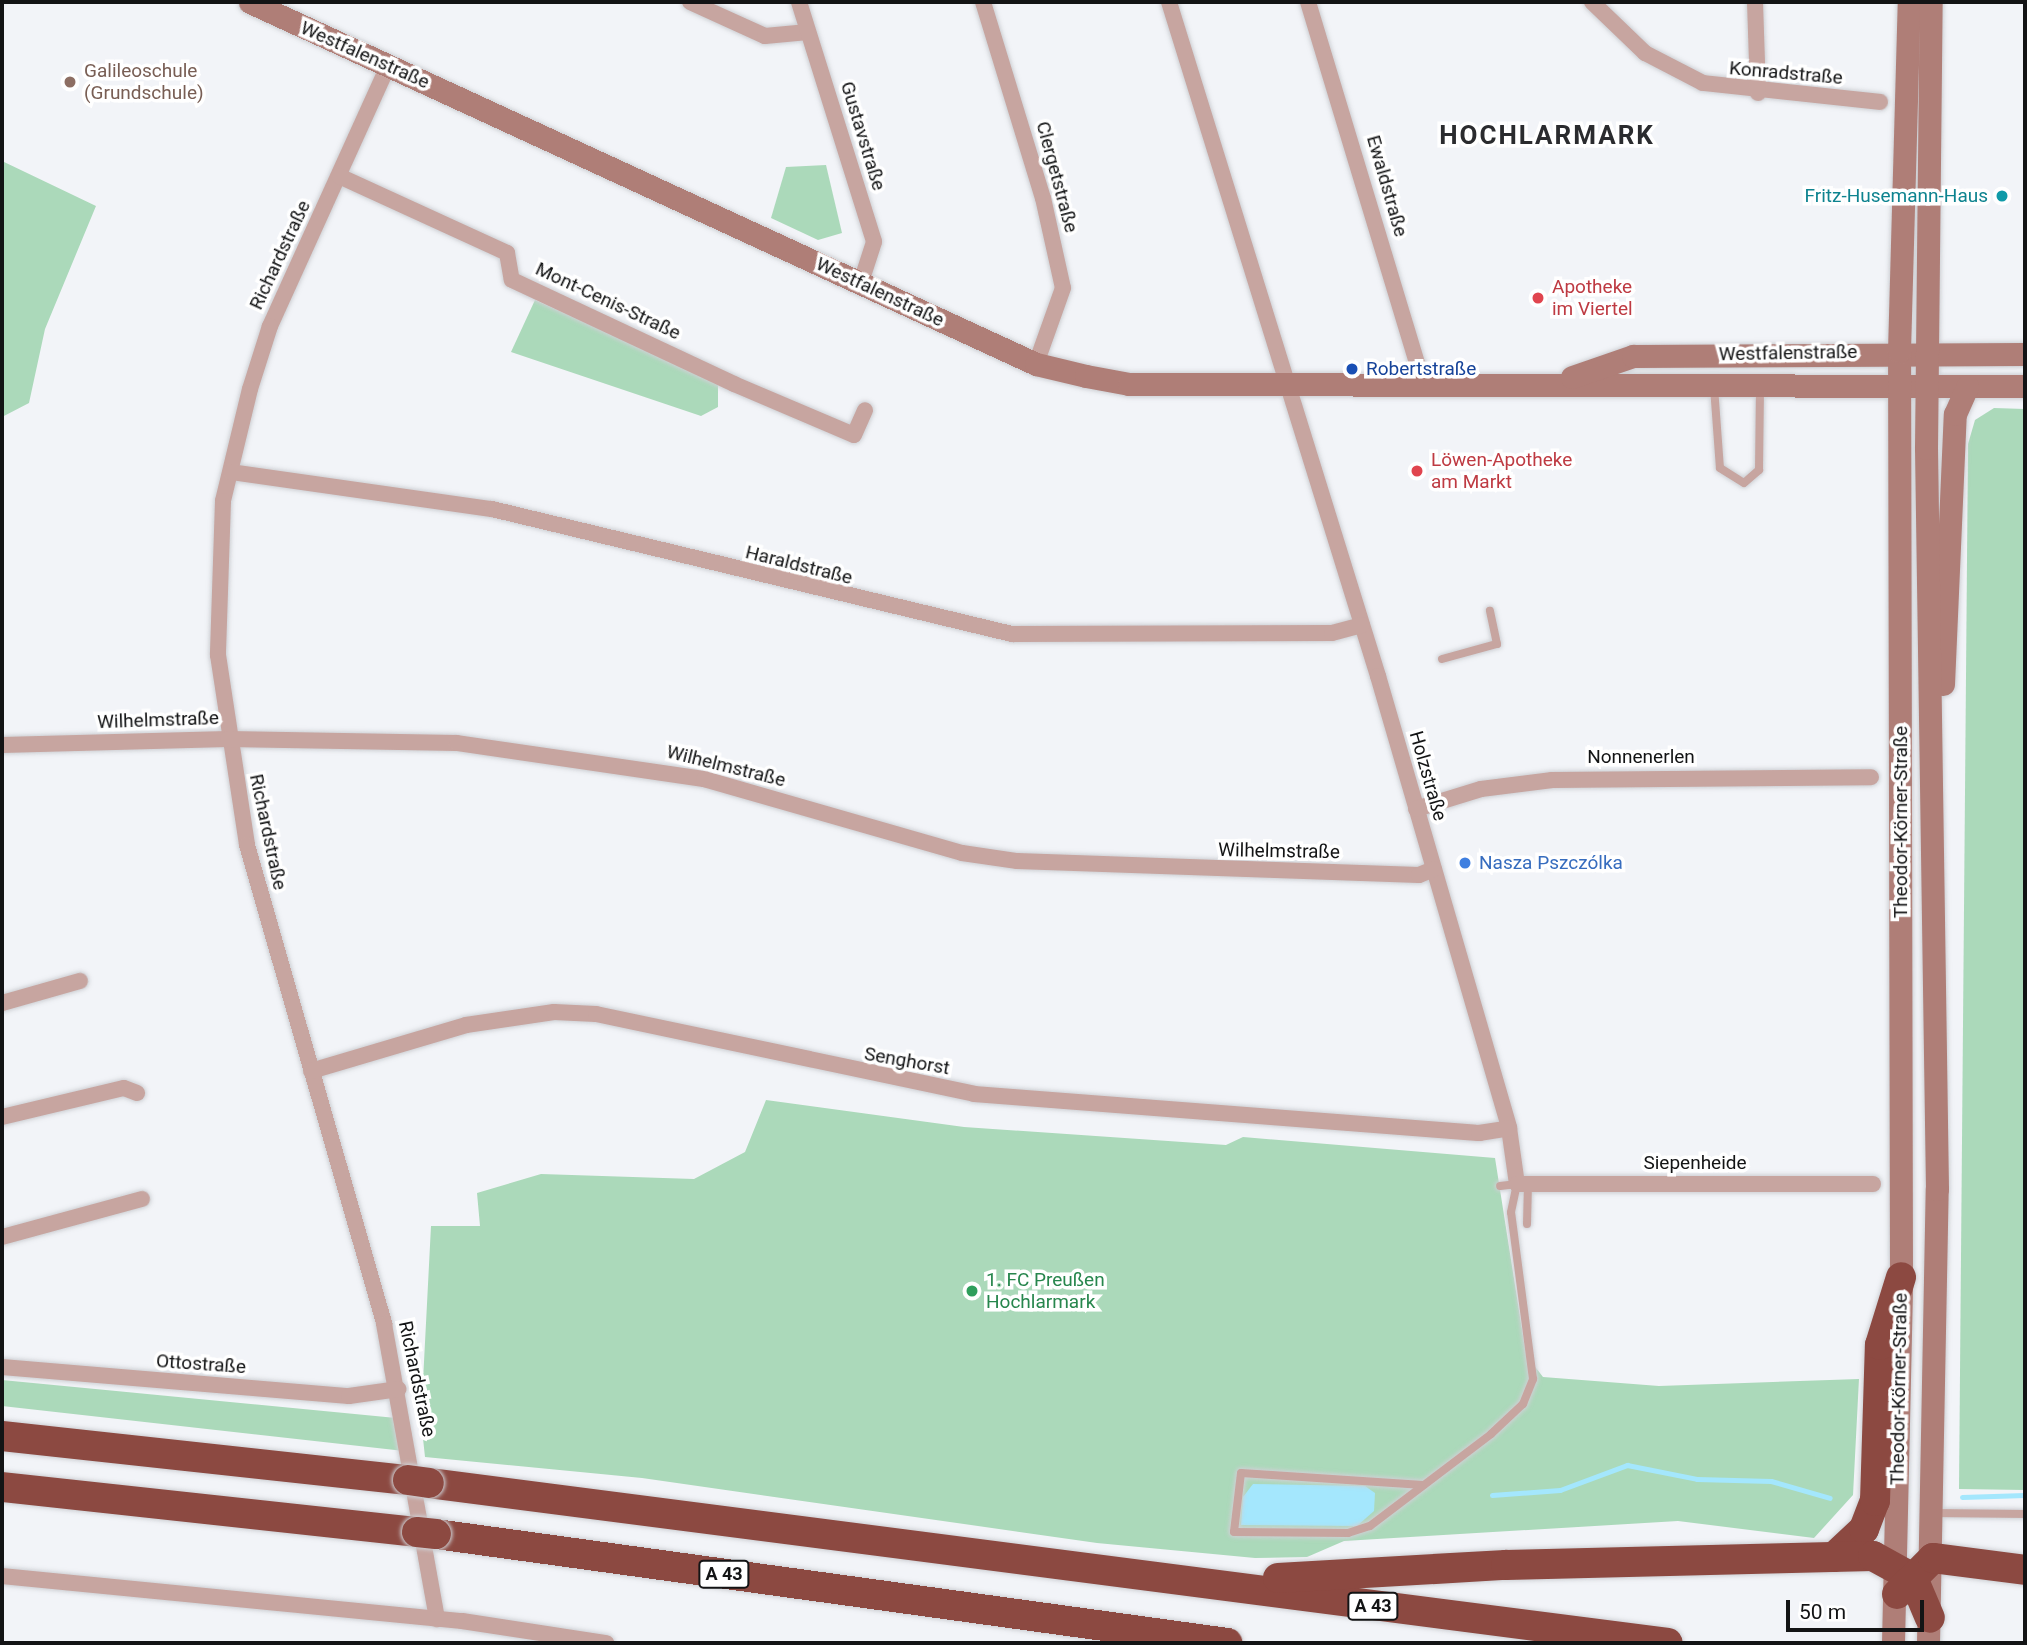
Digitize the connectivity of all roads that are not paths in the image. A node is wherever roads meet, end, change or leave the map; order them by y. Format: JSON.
{"nodes":[{"id":1,"x":250,"y":2,"type":"edge"},
{"id":2,"x":690,"y":2,"type":"edge"},
{"id":3,"x":799,"y":2,"type":"edge"},
{"id":4,"x":983,"y":2,"type":"edge"},
{"id":5,"x":1169,"y":2,"type":"edge"},
{"id":6,"x":1308,"y":2,"type":"edge"},
{"id":7,"x":1592,"y":2,"type":"edge"},
{"id":8,"x":1755,"y":2,"type":"edge"},
{"id":9,"x":1909,"y":2,"type":"edge"},
{"id":10,"x":1931,"y":2,"type":"edge"},
{"id":11,"x":808,"y":32,"type":"junction"},
{"id":12,"x":388,"y":66,"type":"junction"},
{"id":13,"x":1758,"y":93,"type":"junction"},
{"id":14,"x":1880,"y":102,"type":"dead end"},
{"id":15,"x":339,"y":176,"type":"junction"},
{"id":16,"x":861,"y":282,"type":"junction"},
{"id":17,"x":1899,"y":351,"type":"junction"},
{"id":18,"x":1927,"y":352,"type":"junction"},
{"id":19,"x":2025,"y":354,"type":"edge"},
{"id":20,"x":1036,"y":364,"type":"junction"},
{"id":21,"x":1556,"y":383,"type":"junction"},
{"id":22,"x":1287,"y":384,"type":"junction"},
{"id":23,"x":1423,"y":384,"type":"junction"},
{"id":24,"x":1714,"y":384,"type":"junction"},
{"id":25,"x":1760,"y":384,"type":"junction"},
{"id":26,"x":1899,"y":386,"type":"junction"},
{"id":27,"x":2025,"y":386,"type":"edge"},
{"id":28,"x":1926,"y":387,"type":"junction"},
{"id":29,"x":1967,"y":387,"type":"junction"},
{"id":30,"x":865,"y":410,"type":"dead end"},
{"id":31,"x":230,"y":471,"type":"junction"},
{"id":32,"x":1490,"y":611,"type":"dead end"},
{"id":33,"x":1362,"y":625,"type":"junction"},
{"id":34,"x":1442,"y":660,"type":"dead end"},
{"id":35,"x":228,"y":738,"type":"junction"},
{"id":36,"x":2,"y":745,"type":"edge"},
{"id":37,"x":1933,"y":761,"type":"junction"},
{"id":38,"x":1871,"y":777,"type":"dead end"},
{"id":39,"x":1416,"y":809,"type":"junction"},
{"id":40,"x":1434,"y":869,"type":"junction"},
{"id":41,"x":80,"y":981,"type":"dead end"},
{"id":42,"x":2,"y":1003,"type":"edge"},
{"id":43,"x":311,"y":1071,"type":"junction"},
{"id":44,"x":137,"y":1093,"type":"dead end"},
{"id":45,"x":2,"y":1117,"type":"edge"},
{"id":46,"x":1509,"y":1128,"type":"junction"},
{"id":47,"x":1523,"y":1184,"type":"junction"},
{"id":48,"x":1873,"y":1184,"type":"dead end"},
{"id":49,"x":1500,"y":1186,"type":"dead end"},
{"id":50,"x":142,"y":1199,"type":"dead end"},
{"id":51,"x":1527,"y":1223,"type":"dead end"},
{"id":52,"x":2,"y":1237,"type":"edge"},
{"id":53,"x":1901,"y":1277,"type":"junction"},
{"id":54,"x":2,"y":1367,"type":"edge"},
{"id":55,"x":399,"y":1389,"type":"junction"},
{"id":56,"x":2,"y":1436,"type":"edge"},
{"id":57,"x":1423,"y":1485,"type":"junction"},
{"id":58,"x":2,"y":1487,"type":"edge"},
{"id":59,"x":1934,"y":1513,"type":"junction"},
{"id":60,"x":2025,"y":1514,"type":"edge"},
{"id":61,"x":1835,"y":1557,"type":"junction"},
{"id":62,"x":1078,"y":1566,"type":"junction"},
{"id":63,"x":2025,"y":1570,"type":"edge"},
{"id":64,"x":1910,"y":1574,"type":"junction"},
{"id":65,"x":2,"y":1576,"type":"edge"},
{"id":66,"x":987,"y":1613,"type":"junction"},
{"id":67,"x":438,"y":1619,"type":"junction"},
{"id":68,"x":1929,"y":1630,"type":"edge"},
{"id":69,"x":586,"y":1642,"type":"edge"},
{"id":70,"x":606,"y":1643,"type":"edge"},
{"id":71,"x":1094,"y":1643,"type":"edge"},
{"id":72,"x":1228,"y":1643,"type":"edge"},
{"id":73,"x":1668,"y":1643,"type":"edge"},
{"id":74,"x":1893,"y":1643,"type":"edge"}],
"edges":[{"from":1,"to":12,"type":"main road","name":"Westfalenstraße"},
{"from":2,"to":11,"type":"street"},
{"from":3,"to":11,"type":"street","name":"Gustavstraße"},
{"from":4,"to":20,"type":"street","name":"Clergetstraße"},
{"from":5,"to":22,"type":"street"},
{"from":6,"to":23,"type":"street","name":"Ewaldstraße"},
{"from":7,"to":13,"type":"street","name":"Konradstraße"},
{"from":8,"to":13,"type":"street"},
{"from":9,"to":17,"type":"main road","name":"Theodor-Körner-Straße"},
{"from":10,"to":18,"type":"main road","name":"Theodor-Körner-Straße"},
{"from":11,"to":16,"type":"street","name":"Gustavstraße"},
{"from":12,"to":15,"type":"street","name":"Richardstraße"},
{"from":12,"to":16,"type":"main road","name":"Westfalenstraße"},
{"from":13,"to":14,"type":"street","name":"Konradstraße"},
{"from":15,"to":30,"type":"street","name":"Mont-Cenis-Straße"},
{"from":15,"to":31,"type":"street","name":"Richardstraße"},
{"from":16,"to":20,"type":"main road","name":"Westfalenstraße"},
{"from":17,"to":18,"type":"main road","name":"Westfalenstraße"},
{"from":17,"to":21,"type":"main road","name":"Westfalenstraße"},
{"from":17,"to":26,"type":"main road","name":"Theodor-Körner-Straße"},
{"from":18,"to":19,"type":"main road","name":"Westfalenstraße"},
{"from":18,"to":28,"type":"main road","name":"Theodor-Körner-Straße"},
{"from":20,"to":22,"type":"main road","name":"Westfalenstraße"},
{"from":21,"to":23,"type":"main road","name":"Westfalenstraße"},
{"from":21,"to":24,"type":"main road","name":"Westfalenstraße"},
{"from":22,"to":23,"type":"main road","name":"Westfalenstraße"},
{"from":22,"to":33,"type":"street","name":"Holzstraße"},
{"from":24,"to":25,"type":"main road","name":"Westfalenstraße"},
{"from":24,"to":25,"type":"lane"},
{"from":25,"to":26,"type":"main road","name":"Westfalenstraße"},
{"from":26,"to":28,"type":"main road","name":"Westfalenstraße"},
{"from":26,"to":53,"type":"main road","name":"Theodor-Körner-Straße"},
{"from":27,"to":29,"type":"main road","name":"Westfalenstraße"},
{"from":28,"to":29,"type":"main road","name":"Westfalenstraße"},
{"from":28,"to":37,"type":"main road","name":"Theodor-Körner-Straße"},
{"from":29,"to":37,"type":"main road","name":"Theodor-Körner-Straße"},
{"from":31,"to":33,"type":"street","name":"Haraldstraße"},
{"from":31,"to":35,"type":"street","name":"Richardstraße"},
{"from":32,"to":34,"type":"lane"},
{"from":33,"to":39,"type":"street","name":"Holzstraße"},
{"from":35,"to":36,"type":"street","name":"Wilhelmstraße"},
{"from":35,"to":40,"type":"street","name":"Wilhelmstraße"},
{"from":35,"to":43,"type":"street","name":"Richardstraße"},
{"from":37,"to":59,"type":"main road","name":"Theodor-Körner-Straße"},
{"from":38,"to":39,"type":"street","name":"Nonnenerlen"},
{"from":39,"to":40,"type":"street","name":"Holzstraße"},
{"from":40,"to":46,"type":"street","name":"Holzstraße"},
{"from":41,"to":42,"type":"street"},
{"from":43,"to":46,"type":"street","name":"Senghorst"},
{"from":43,"to":55,"type":"street","name":"Richardstraße"},
{"from":44,"to":45,"type":"street"},
{"from":46,"to":47,"type":"street","name":"Holzstraße"},
{"from":47,"to":48,"type":"street","name":"Siepenheide"},
{"from":47,"to":49,"type":"lane"},
{"from":47,"to":51,"type":"lane"},
{"from":47,"to":57,"type":"lane"},
{"from":50,"to":52,"type":"street"},
{"from":53,"to":61,"type":"highway"},
{"from":53,"to":64,"type":"main road","name":"Theodor-Körner-Straße"},
{"from":54,"to":55,"type":"street","name":"Ottostraße"},
{"from":55,"to":67,"type":"street","name":"Richardstraße"},
{"from":56,"to":62,"type":"highway","number":"A 43"},
{"from":57,"to":57,"type":"lane"},
{"from":58,"to":66,"type":"highway","number":"A 43"},
{"from":59,"to":60,"type":"lane"},
{"from":59,"to":64,"type":"main road","name":"Theodor-Körner-Straße"},
{"from":61,"to":62,"type":"highway"},
{"from":61,"to":64,"type":"highway"},
{"from":62,"to":73,"type":"highway","number":"A 43"},
{"from":63,"to":64,"type":"highway"},
{"from":64,"to":68,"type":"highway"},
{"from":64,"to":74,"type":"main road","name":"Theodor-Körner-Straße"},
{"from":65,"to":67,"type":"street"},
{"from":66,"to":71,"type":"highway"},
{"from":66,"to":72,"type":"highway","number":"A 43"},
{"from":67,"to":69,"type":"street"},
{"from":69,"to":70,"type":"street"}]}
